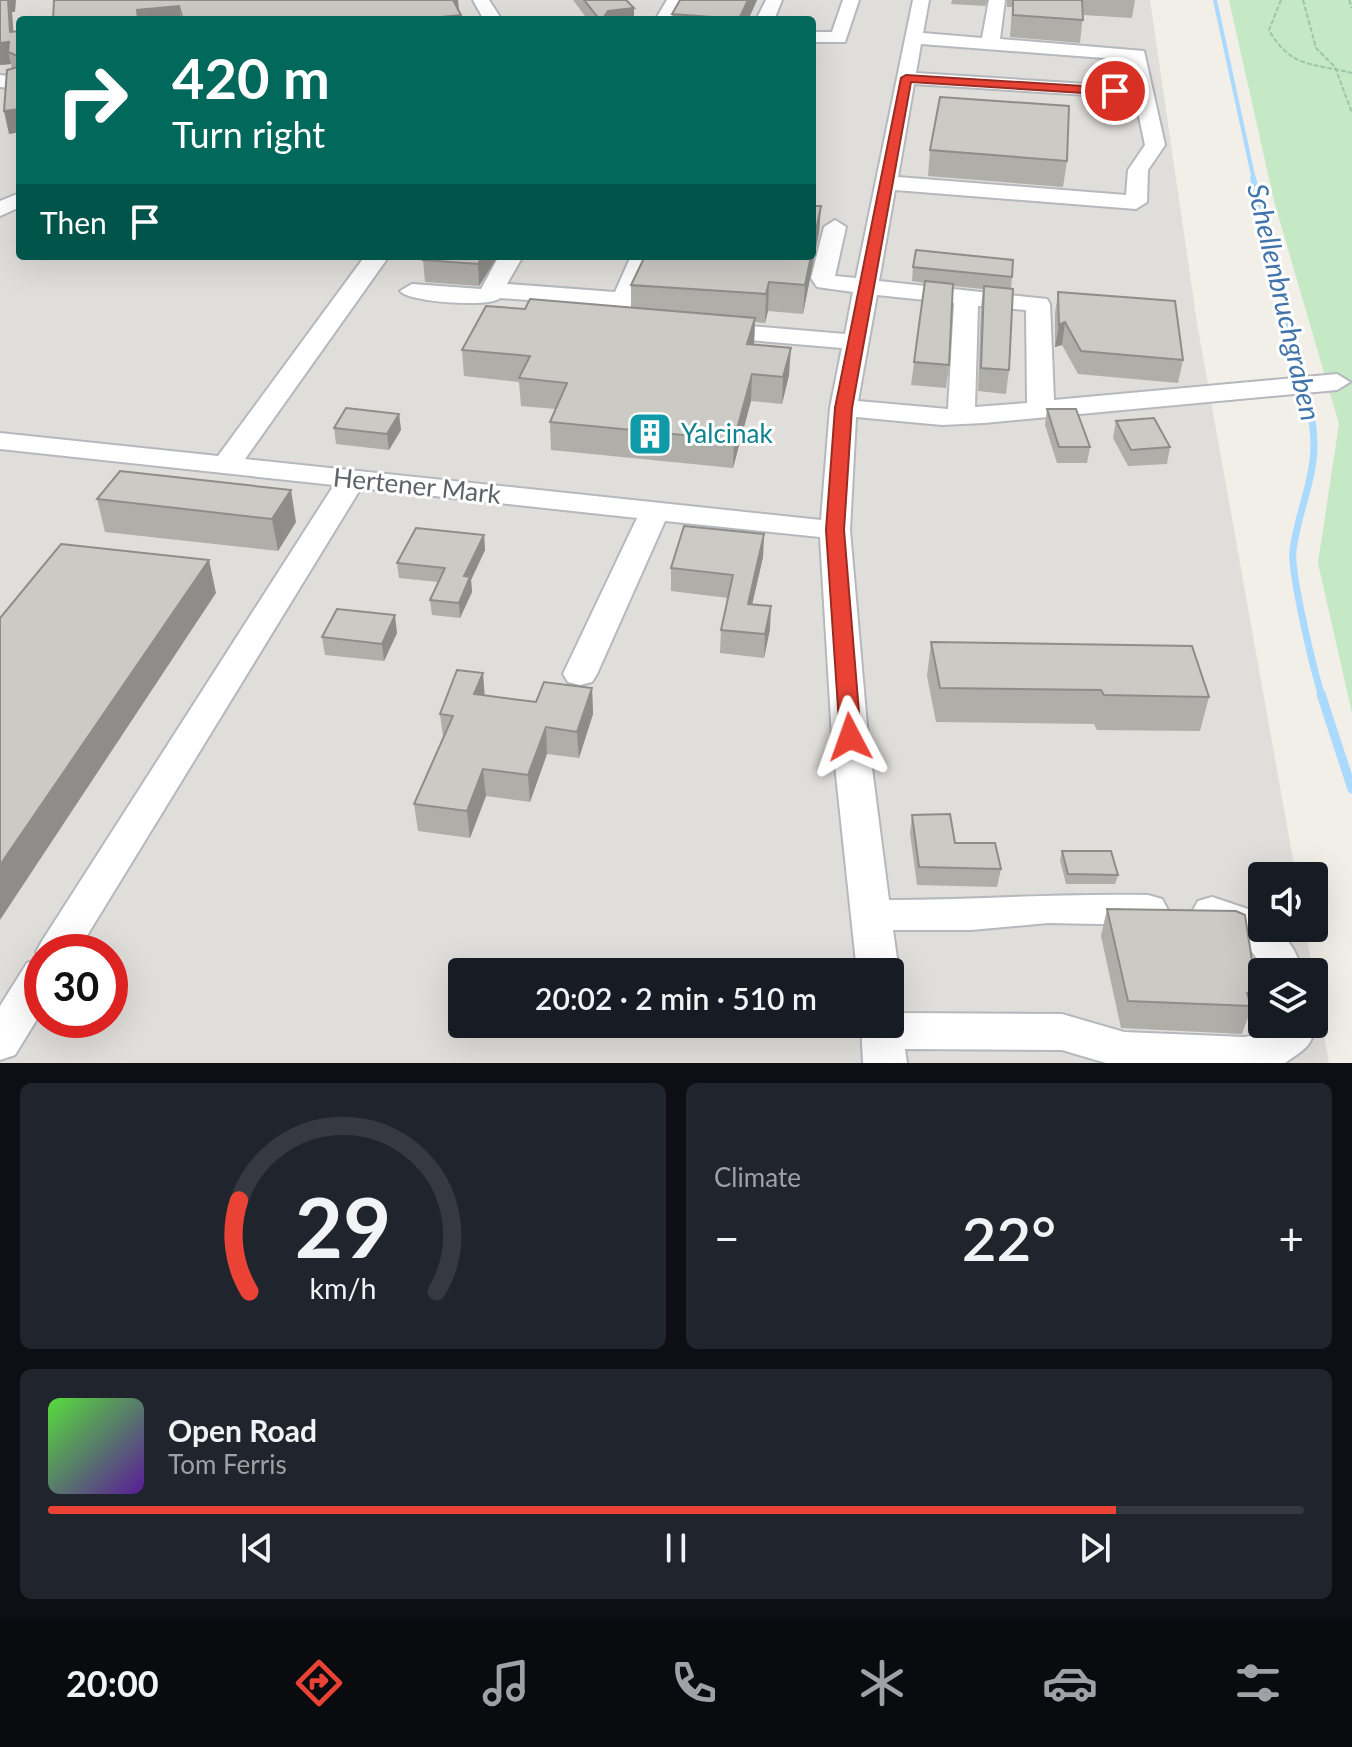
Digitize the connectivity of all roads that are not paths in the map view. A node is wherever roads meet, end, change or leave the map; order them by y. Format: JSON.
{"nodes":[{"id":1,"x":851,"y":0,"type":"edge"},
{"id":2,"x":921,"y":0,"type":"edge"},
{"id":3,"x":997,"y":0,"type":"edge"},
{"id":4,"x":816,"y":37,"type":"edge"},
{"id":5,"x":914,"y":38,"type":"junction"},
{"id":6,"x":990,"y":44,"type":"junction"},
{"id":7,"x":906,"y":78,"type":"junction"},
{"id":8,"x":1143,"y":93,"type":"junction"},
{"id":9,"x":887,"y":183,"type":"junction"},
{"id":10,"x":824,"y":226,"type":"edge"},
{"id":11,"x":878,"y":230,"type":"junction"},
{"id":12,"x":368,"y":260,"type":"edge"},
{"id":13,"x":509,"y":260,"type":"edge"},
{"id":14,"x":641,"y":260,"type":"edge"},
{"id":15,"x":867,"y":288,"type":"junction"},
{"id":16,"x":492,"y":290,"type":"junction"},
{"id":17,"x":412,"y":291,"type":"dead end"},
{"id":18,"x":966,"y":297,"type":"junction"},
{"id":19,"x":623,"y":300,"type":"junction"},
{"id":20,"x":656,"y":325,"type":"edge"},
{"id":21,"x":685,"y":328,"type":"edge"},
{"id":22,"x":855,"y":342,"type":"junction"},
{"id":23,"x":1337,"y":382,"type":"dead end"},
{"id":24,"x":843,"y":408,"type":"junction"},
{"id":25,"x":1041,"y":409,"type":"junction"},
{"id":26,"x":961,"y":416,"type":"junction"},
{"id":27,"x":0,"y":441,"type":"edge"},
{"id":28,"x":226,"y":465,"type":"junction"},
{"id":29,"x":352,"y":479,"type":"junction"},
{"id":30,"x":655,"y":511,"type":"junction"},
{"id":31,"x":835,"y":530,"type":"junction"},
{"id":32,"x":580,"y":674,"type":"dead end"},
{"id":33,"x":874,"y":915,"type":"junction"},
{"id":34,"x":67,"y":934,"type":"edge"},
{"id":35,"x":877,"y":958,"type":"edge"},
{"id":36,"x":1280,"y":958,"type":"edge"},
{"id":37,"x":24,"y":1004,"type":"edge"},
{"id":38,"x":1287,"y":1038,"type":"edge"},
{"id":39,"x":883,"y":1039,"type":"edge"},
{"id":40,"x":0,"y":1042,"type":"edge"}],
"edges":[{"from":1,"to":4,"type":"street"},
{"from":2,"to":5,"type":"street"},
{"from":3,"to":6,"type":"street"},
{"from":5,"to":6,"type":"street"},
{"from":5,"to":7,"type":"street"},
{"from":6,"to":8,"type":"street"},
{"from":7,"to":8,"type":"street"},
{"from":7,"to":9,"type":"street"},
{"from":8,"to":9,"type":"street"},
{"from":9,"to":11,"type":"street"},
{"from":10,"to":11,"type":"street"},
{"from":10,"to":15,"type":"street"},
{"from":11,"to":15,"type":"street"},
{"from":12,"to":28,"type":"street"},
{"from":13,"to":16,"type":"street"},
{"from":14,"to":19,"type":"street"},
{"from":15,"to":18,"type":"street"},
{"from":15,"to":22,"type":"street"},
{"from":16,"to":17,"type":"street"},
{"from":16,"to":19,"type":"street"},
{"from":18,"to":25,"type":"street"},
{"from":18,"to":26,"type":"street"},
{"from":19,"to":20,"type":"street"},
{"from":21,"to":22,"type":"street"},
{"from":22,"to":24,"type":"street"},
{"from":23,"to":25,"type":"street"},
{"from":24,"to":26,"type":"street"},
{"from":24,"to":31,"type":"street"},
{"from":25,"to":26,"type":"street"},
{"from":27,"to":28,"type":"street","name":"Hertener Mark"},
{"from":28,"to":29,"type":"street","name":"Hertener Mark"},
{"from":29,"to":30,"type":"street","name":"Hertener Mark"},
{"from":29,"to":34,"type":"street"},
{"from":30,"to":31,"type":"street","name":"Hertener Mark"},
{"from":30,"to":32,"type":"street"},
{"from":31,"to":33,"type":"street"},
{"from":33,"to":35,"type":"street"},
{"from":33,"to":36,"type":"street"},
{"from":37,"to":40,"type":"street"},
{"from":38,"to":39,"type":"street"}]}
